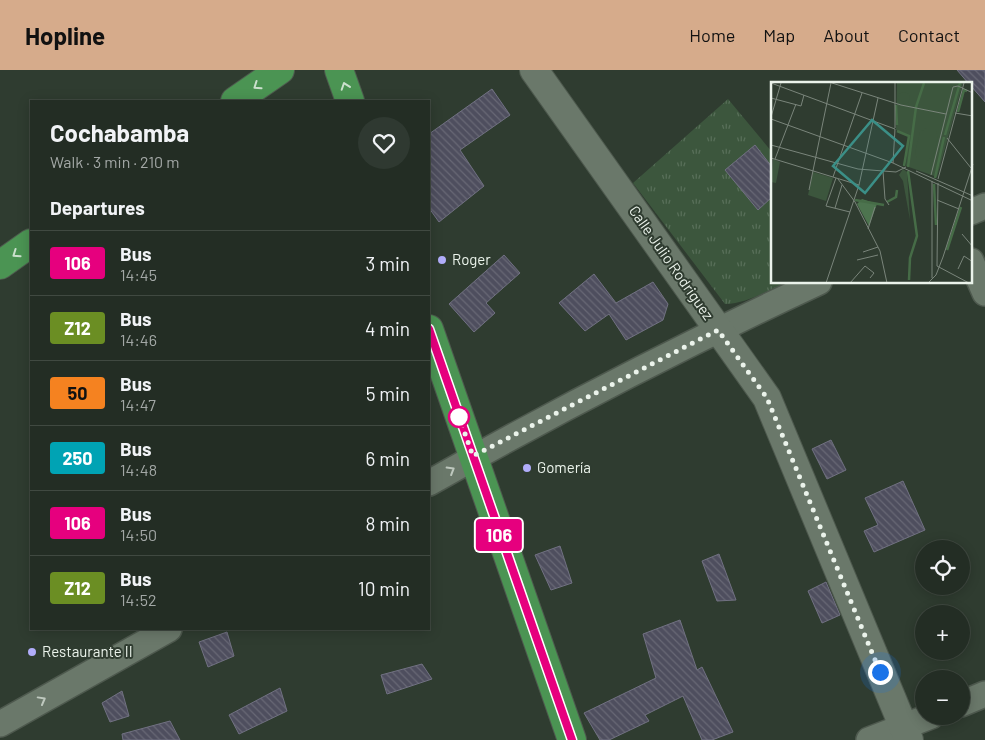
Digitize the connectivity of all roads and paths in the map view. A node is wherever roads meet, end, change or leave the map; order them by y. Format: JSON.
{"nodes":[{"id":1,"x":280,"y":70,"type":"edge"},
{"id":2,"x":339,"y":70,"type":"edge"},
{"id":3,"x":534,"y":70,"type":"edge"},
{"id":4,"x":236,"y":100,"type":"edge"},
{"id":5,"x":350,"y":100,"type":"edge"},
{"id":6,"x":985,"y":206,"type":"edge"},
{"id":7,"x":972,"y":212,"type":"edge"},
{"id":8,"x":30,"y":244,"type":"edge"},
{"id":9,"x":972,"y":263,"type":"edge"},
{"id":10,"x":0,"y":265,"type":"edge"},
{"id":11,"x":815,"y":284,"type":"edge"},
{"id":12,"x":985,"y":293,"type":"edge"},
{"id":13,"x":718,"y":330,"type":"junction"},
{"id":14,"x":430,"y":332,"type":"edge"},
{"id":15,"x":473,"y":456,"type":"junction"},
{"id":16,"x":430,"y":481,"type":"edge"},
{"id":17,"x":167,"y":630,"type":"edge"},
{"id":18,"x":985,"y":694,"type":"edge"},
{"id":19,"x":970,"y":700,"type":"edge"},
{"id":20,"x":0,"y":724,"type":"edge"},
{"id":21,"x":918,"y":725,"type":"edge"},
{"id":22,"x":906,"y":734,"type":"edge"},
{"id":23,"x":572,"y":740,"type":"edge"},
{"id":24,"x":869,"y":740,"type":"edge"}],
"edges":[{"from":1,"to":4,"type":"main road","one_way":true},
{"from":5,"to":2,"type":"main road","one_way":true},
{"from":3,"to":13,"type":"main road","name":"Calle Julio Rodriguez"},
{"from":6,"to":7,"type":"street"},
{"from":8,"to":10,"type":"main road","one_way":true},
{"from":9,"to":12,"type":"street"},
{"from":11,"to":13,"type":"street"},
{"from":13,"to":15,"type":"street"},
{"from":13,"to":22,"type":"main road","name":"Calle Julio Rodriguez"},
{"from":14,"to":15,"type":"main road"},
{"from":16,"to":15,"type":"street","one_way":true},
{"from":15,"to":23,"type":"main road"},
{"from":20,"to":17,"type":"street","one_way":true},
{"from":18,"to":19,"type":"street"},
{"from":21,"to":22,"type":"street"},
{"from":22,"to":24,"type":"street"}]}
